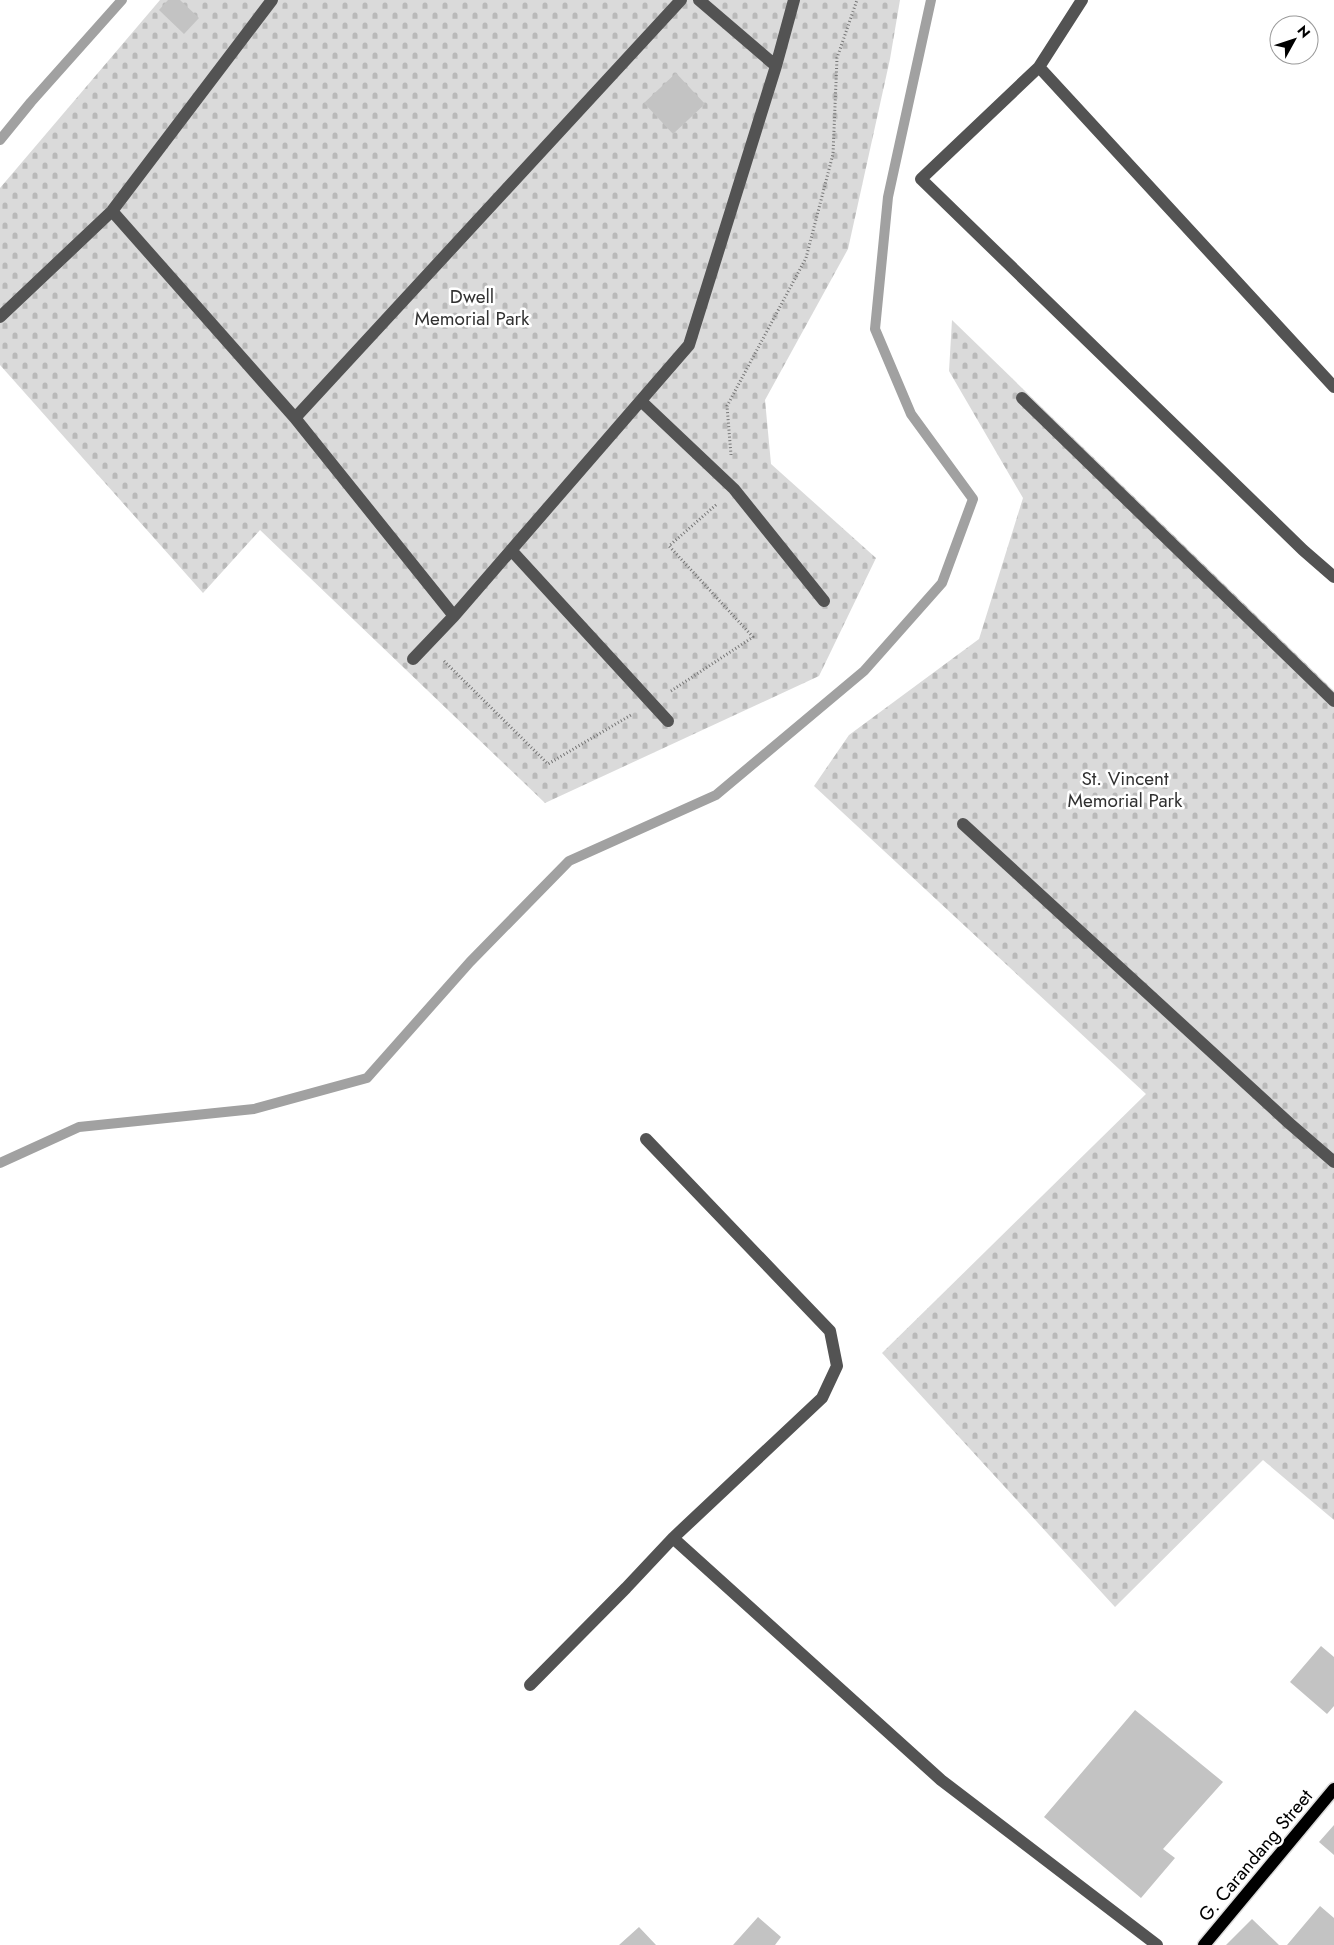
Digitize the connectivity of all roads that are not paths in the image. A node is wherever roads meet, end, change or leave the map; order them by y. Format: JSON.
{"nodes":[{"id":1,"x":272,"y":0,"type":"edge"},
{"id":2,"x":681,"y":0,"type":"edge"},
{"id":3,"x":700,"y":0,"type":"edge"},
{"id":4,"x":794,"y":0,"type":"edge"},
{"id":5,"x":1082,"y":0,"type":"edge"},
{"id":6,"x":776,"y":66,"type":"junction"},
{"id":7,"x":1040,"y":67,"type":"junction"},
{"id":8,"x":112,"y":211,"type":"junction"},
{"id":9,"x":0,"y":317,"type":"edge"},
{"id":10,"x":1334,"y":387,"type":"edge"},
{"id":11,"x":1022,"y":398,"type":"dead end"},
{"id":12,"x":641,"y":401,"type":"junction"},
{"id":13,"x":295,"y":418,"type":"junction"},
{"id":14,"x":511,"y":550,"type":"junction"},
{"id":15,"x":1334,"y":578,"type":"edge"},
{"id":16,"x":824,"y":601,"type":"dead end"},
{"id":17,"x":454,"y":616,"type":"junction"},
{"id":18,"x":413,"y":659,"type":"dead end"},
{"id":19,"x":1334,"y":700,"type":"edge"},
{"id":20,"x":668,"y":720,"type":"dead end"},
{"id":21,"x":963,"y":824,"type":"dead end"},
{"id":22,"x":646,"y":1139,"type":"dead end"},
{"id":23,"x":1334,"y":1162,"type":"edge"},
{"id":24,"x":673,"y":1538,"type":"junction"},
{"id":25,"x":530,"y":1685,"type":"dead end"},
{"id":26,"x":1334,"y":1789,"type":"edge"},
{"id":27,"x":1157,"y":1945,"type":"edge"},
{"id":28,"x":1204,"y":1945,"type":"edge"}],
"edges":[{"from":1,"to":8,"type":"street"},
{"from":2,"to":13,"type":"street"},
{"from":3,"to":6,"type":"street"},
{"from":4,"to":6,"type":"street"},
{"from":5,"to":7,"type":"street"},
{"from":6,"to":12,"type":"street"},
{"from":7,"to":10,"type":"street"},
{"from":7,"to":15,"type":"street"},
{"from":8,"to":9,"type":"street"},
{"from":8,"to":13,"type":"street"},
{"from":11,"to":19,"type":"street"},
{"from":12,"to":14,"type":"street"},
{"from":12,"to":16,"type":"street"},
{"from":13,"to":17,"type":"street"},
{"from":14,"to":17,"type":"street"},
{"from":14,"to":20,"type":"street"},
{"from":17,"to":18,"type":"street"},
{"from":21,"to":23,"type":"street"},
{"from":22,"to":24,"type":"street"},
{"from":24,"to":25,"type":"street"},
{"from":24,"to":27,"type":"street"},
{"from":26,"to":28,"type":"main road","name":"G. Carandang Street"}]}
